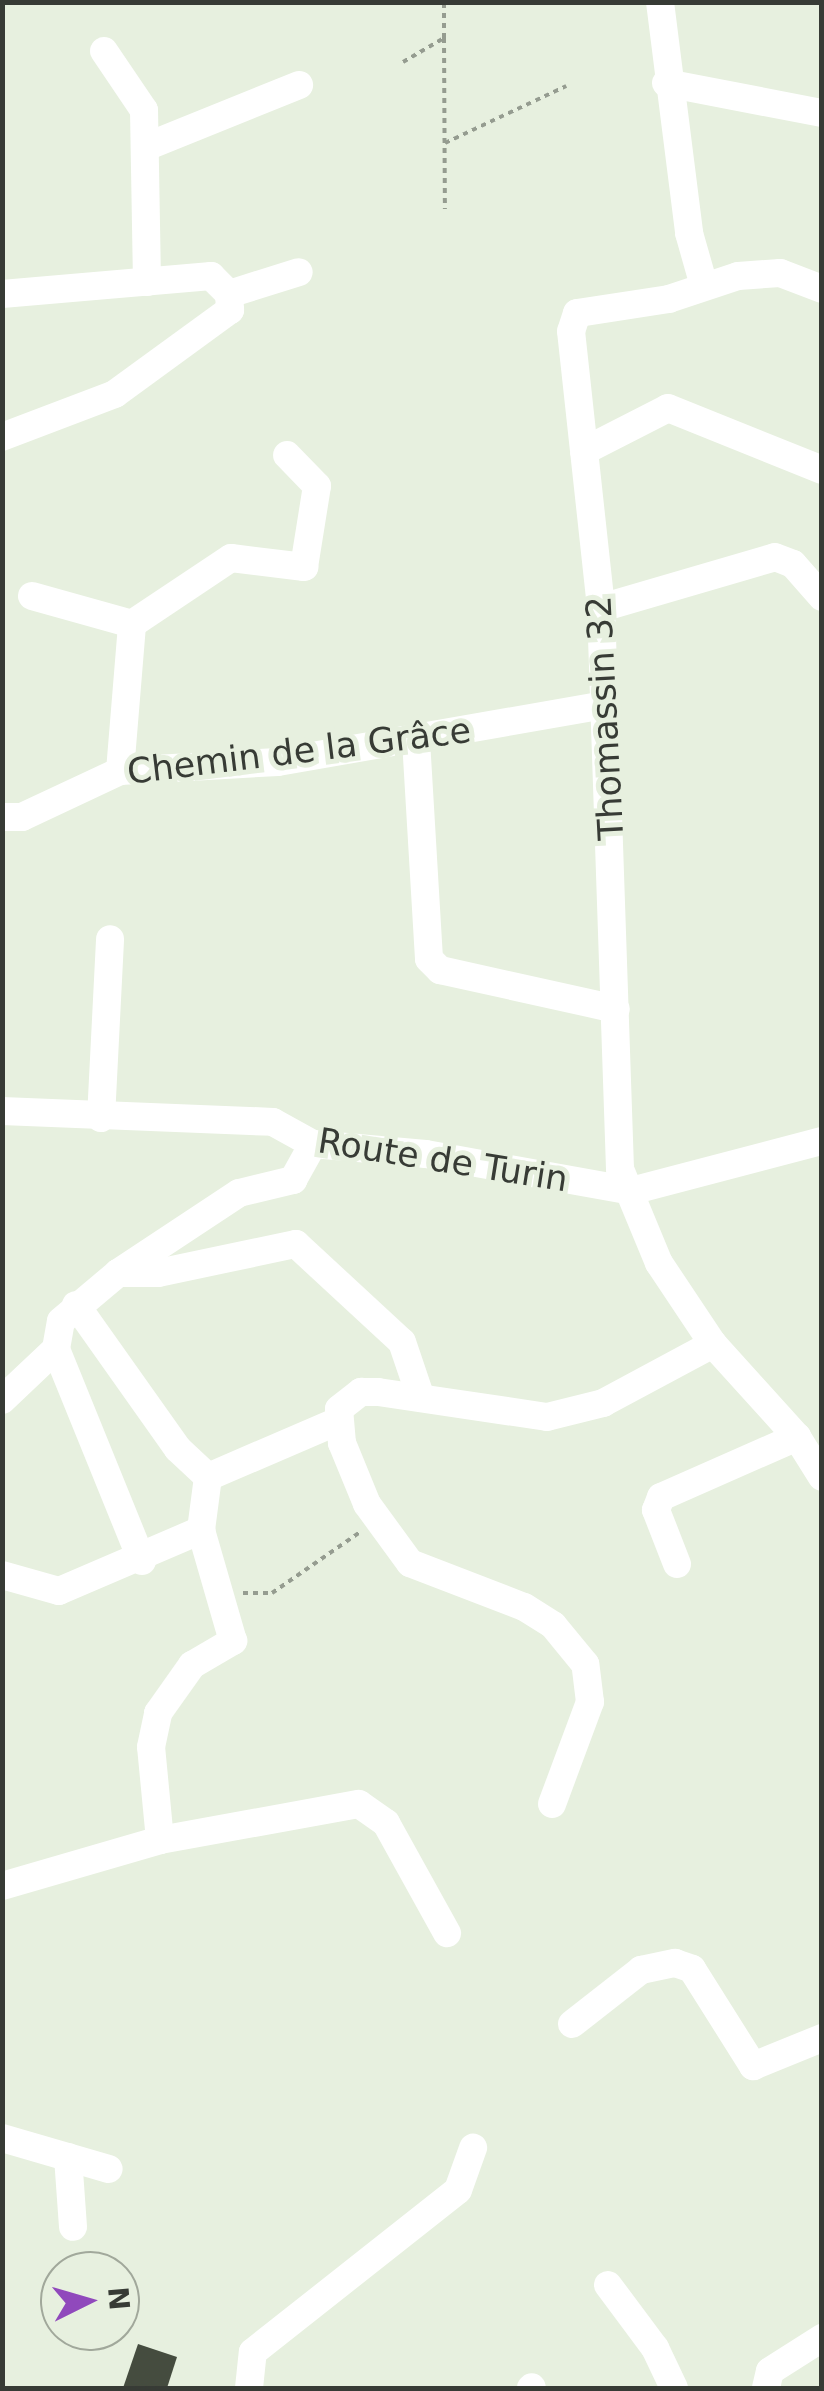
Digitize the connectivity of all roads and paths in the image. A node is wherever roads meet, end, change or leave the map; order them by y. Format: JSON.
{"nodes":[{"id":1,"x":444,"y":2,"type":"edge"},
{"id":2,"x":660,"y":2,"type":"edge"},
{"id":3,"x":444,"y":38,"type":"junction"},
{"id":4,"x":104,"y":51,"type":"dead end"},
{"id":5,"x":403,"y":62,"type":"dead end"},
{"id":6,"x":666,"y":83,"type":"junction"},
{"id":7,"x":299,"y":85,"type":"dead end"},
{"id":8,"x":566,"y":86,"type":"dead end"},
{"id":9,"x":822,"y":113,"type":"edge"},
{"id":10,"x":444,"y":143,"type":"junction"},
{"id":11,"x":148,"y":146,"type":"junction"},
{"id":12,"x":445,"y":209,"type":"dead end"},
{"id":13,"x":299,"y":272,"type":"dead end"},
{"id":14,"x":148,"y":282,"type":"junction"},
{"id":15,"x":703,"y":282,"type":"junction"},
{"id":16,"x":822,"y":289,"type":"edge"},
{"id":17,"x":2,"y":294,"type":"edge"},
{"id":18,"x":229,"y":294,"type":"junction"},
{"id":19,"x":2,"y":437,"type":"edge"},
{"id":20,"x":584,"y":451,"type":"junction"},
{"id":21,"x":287,"y":455,"type":"dead end"},
{"id":22,"x":822,"y":470,"type":"edge"},
{"id":23,"x":32,"y":596,"type":"dead end"},
{"id":24,"x":822,"y":596,"type":"edge"},
{"id":25,"x":601,"y":608,"type":"junction"},
{"id":26,"x":132,"y":624,"type":"junction"},
{"id":27,"x":603,"y":706,"type":"junction"},
{"id":28,"x":416,"y":740,"type":"junction"},
{"id":29,"x":120,"y":771,"type":"junction"},
{"id":30,"x":2,"y":816,"type":"edge"},
{"id":31,"x":110,"y":939,"type":"dead end"},
{"id":32,"x":616,"y":1009,"type":"junction"},
{"id":33,"x":2,"y":1111,"type":"edge"},
{"id":34,"x":100,"y":1118,"type":"junction"},
{"id":35,"x":822,"y":1141,"type":"edge"},
{"id":36,"x":313,"y":1144,"type":"junction"},
{"id":37,"x":630,"y":1191,"type":"junction"},
{"id":38,"x":118,"y":1273,"type":"junction"},
{"id":39,"x":76,"y":1306,"type":"junction"},
{"id":40,"x":713,"y":1344,"type":"junction"},
{"id":41,"x":56,"y":1349,"type":"junction"},
{"id":42,"x":422,"y":1398,"type":"junction"},
{"id":43,"x":2,"y":1400,"type":"edge"},
{"id":44,"x":338,"y":1422,"type":"junction"},
{"id":45,"x":797,"y":1437,"type":"junction"},
{"id":46,"x":208,"y":1477,"type":"junction"},
{"id":47,"x":822,"y":1478,"type":"edge"},
{"id":48,"x":376,"y":1521,"type":"junction"},
{"id":49,"x":201,"y":1530,"type":"junction"},
{"id":50,"x":142,"y":1560,"type":"junction"},
{"id":51,"x":678,"y":1564,"type":"dead end"},
{"id":52,"x":2,"y":1575,"type":"edge"},
{"id":53,"x":219,"y":1592,"type":"junction"},
{"id":54,"x":552,"y":1804,"type":"dead end"},
{"id":55,"x":160,"y":1840,"type":"junction"},
{"id":56,"x":2,"y":1886,"type":"edge"},
{"id":57,"x":447,"y":1933,"type":"dead end"},
{"id":58,"x":572,"y":2024,"type":"dead end"},
{"id":59,"x":822,"y":2038,"type":"edge"},
{"id":60,"x":2,"y":2138,"type":"edge"},
{"id":61,"x":473,"y":2148,"type":"dead end"},
{"id":62,"x":68,"y":2157,"type":"junction"},
{"id":63,"x":109,"y":2169,"type":"dead end"},
{"id":64,"x":73,"y":2227,"type":"dead end"},
{"id":65,"x":608,"y":2286,"type":"dead end"},
{"id":66,"x":822,"y":2338,"type":"edge"},
{"id":67,"x":249,"y":2388,"type":"edge"},
{"id":68,"x":674,"y":2388,"type":"edge"},
{"id":69,"x":766,"y":2388,"type":"edge"}],
"edges":[{"from":1,"to":3,"type":"path"},
{"from":2,"to":6,"type":"street"},
{"from":3,"to":5,"type":"path"},
{"from":3,"to":10,"type":"path"},
{"from":4,"to":11,"type":"street"},
{"from":6,"to":9,"type":"street"},
{"from":6,"to":15,"type":"street"},
{"from":7,"to":11,"type":"street"},
{"from":8,"to":10,"type":"path"},
{"from":10,"to":12,"type":"path"},
{"from":11,"to":14,"type":"street"},
{"from":13,"to":18,"type":"street"},
{"from":14,"to":17,"type":"street"},
{"from":14,"to":18,"type":"street"},
{"from":15,"to":16,"type":"street"},
{"from":15,"to":20,"type":"street","name":"Thomassin 32"},
{"from":18,"to":19,"type":"street"},
{"from":20,"to":22,"type":"street"},
{"from":20,"to":25,"type":"street","name":"Thomassin 32"},
{"from":21,"to":26,"type":"street"},
{"from":23,"to":26,"type":"street"},
{"from":24,"to":25,"type":"street"},
{"from":25,"to":27,"type":"street","name":"Thomassin 32"},
{"from":26,"to":29,"type":"street"},
{"from":27,"to":28,"type":"street","name":"Chemin de la Grâce"},
{"from":27,"to":32,"type":"street","name":"Thomassin 32"},
{"from":28,"to":29,"type":"street","name":"Chemin de la Grâce"},
{"from":28,"to":32,"type":"street"},
{"from":29,"to":30,"type":"street","name":"Chemin de la Grâce"},
{"from":31,"to":34,"type":"street"},
{"from":32,"to":37,"type":"street","name":"Thomassin 32"},
{"from":33,"to":34,"type":"street","name":"Route de Turin"},
{"from":34,"to":36,"type":"street","name":"Route de Turin"},
{"from":35,"to":37,"type":"street","name":"Route de Turin"},
{"from":36,"to":37,"type":"street","name":"Route de Turin"},
{"from":36,"to":38,"type":"street"},
{"from":37,"to":40,"type":"street","name":"Thomassin 32"},
{"from":38,"to":39,"type":"street"},
{"from":38,"to":42,"type":"street"},
{"from":39,"to":41,"type":"street"},
{"from":39,"to":46,"type":"street"},
{"from":40,"to":42,"type":"street"},
{"from":40,"to":45,"type":"street","name":"Thomassin 32"},
{"from":41,"to":43,"type":"street"},
{"from":41,"to":50,"type":"street"},
{"from":42,"to":44,"type":"street"},
{"from":44,"to":46,"type":"street"},
{"from":44,"to":48,"type":"street"},
{"from":45,"to":47,"type":"street","name":"Thomassin 32"},
{"from":45,"to":51,"type":"street"},
{"from":46,"to":49,"type":"street"},
{"from":48,"to":53,"type":"path"},
{"from":48,"to":54,"type":"street"},
{"from":49,"to":50,"type":"street"},
{"from":49,"to":53,"type":"street"},
{"from":50,"to":52,"type":"street"},
{"from":53,"to":55,"type":"street"},
{"from":55,"to":56,"type":"street"},
{"from":55,"to":57,"type":"street"},
{"from":58,"to":59,"type":"street"},
{"from":60,"to":62,"type":"street"},
{"from":61,"to":67,"type":"street"},
{"from":62,"to":63,"type":"street"},
{"from":62,"to":64,"type":"street"},
{"from":65,"to":68,"type":"street"},
{"from":66,"to":69,"type":"street"}]}
